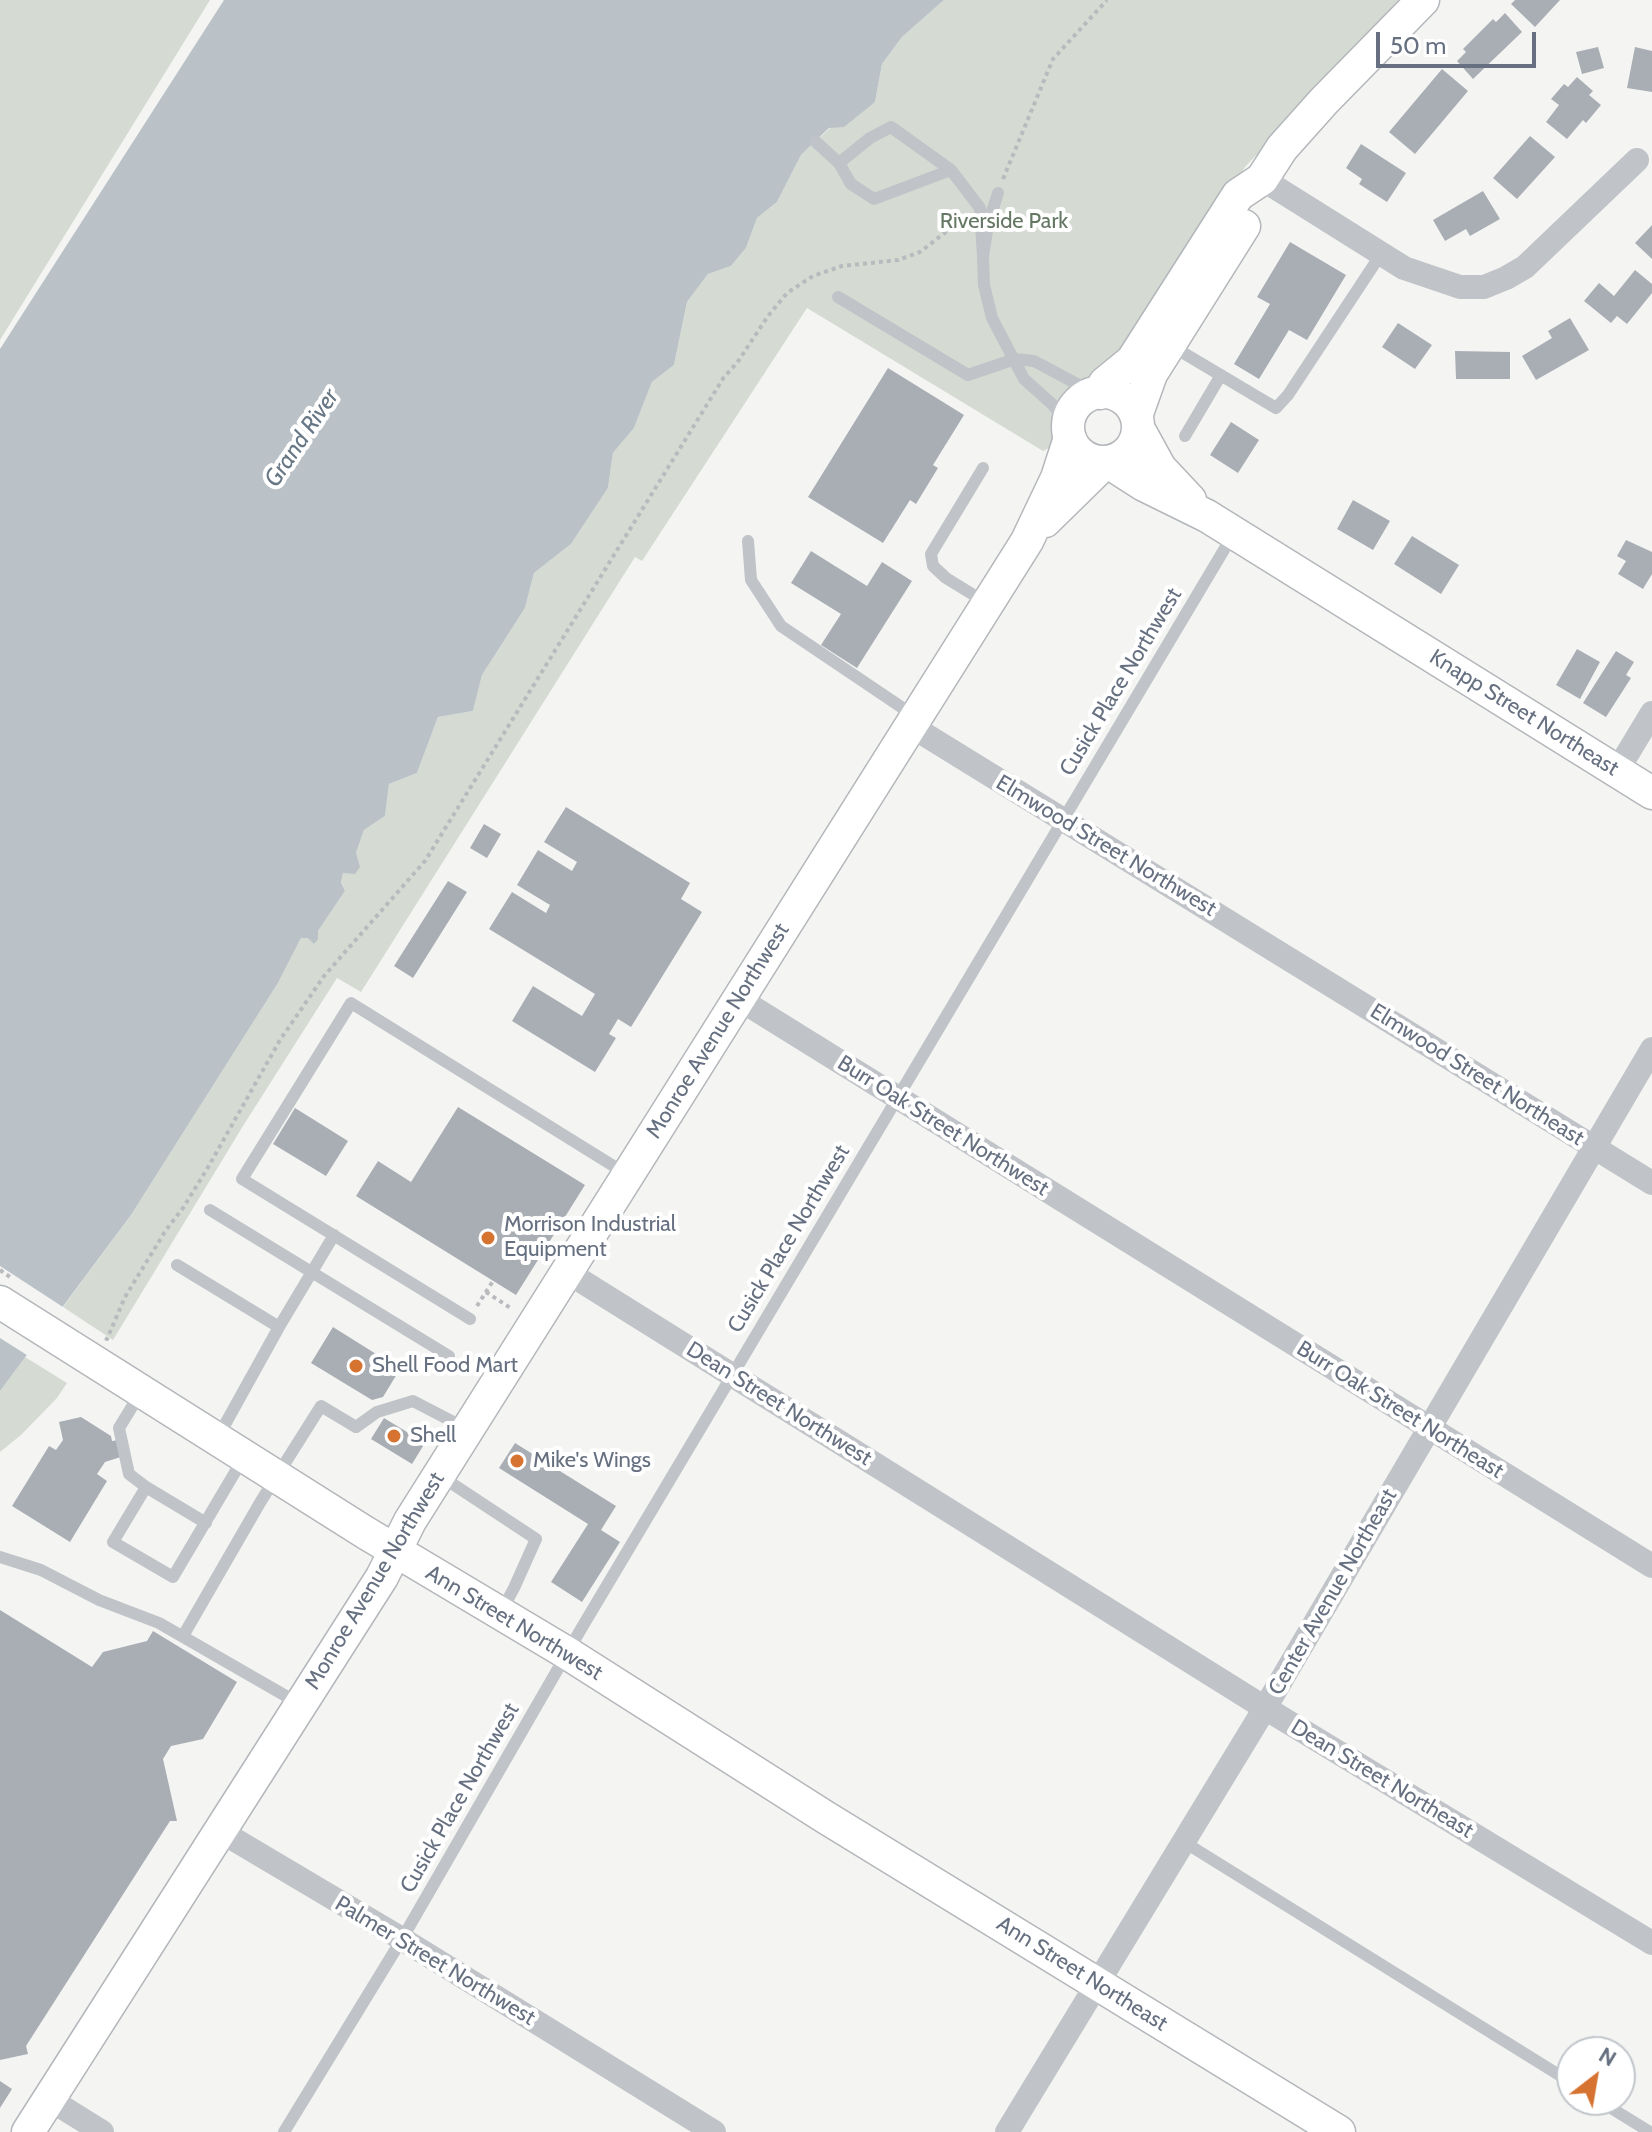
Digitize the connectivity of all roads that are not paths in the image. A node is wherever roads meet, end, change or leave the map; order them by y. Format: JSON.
{"nodes":[{"id":1,"x":1423,"y":0,"type":"edge"},
{"id":2,"x":816,"y":142,"type":"dead end"},
{"id":3,"x":1637,"y":160,"type":"dead end"},
{"id":4,"x":839,"y":163,"type":"junction"},
{"id":5,"x":951,"y":170,"type":"junction"},
{"id":6,"x":1262,"y":179,"type":"junction"},
{"id":7,"x":998,"y":193,"type":"road end"},
{"id":8,"x":1381,"y":254,"type":"junction"},
{"id":9,"x":983,"y":256,"type":"junction"},
{"id":10,"x":838,"y":297,"type":"dead end"},
{"id":11,"x":1160,"y":338,"type":"junction"},
{"id":12,"x":1015,"y":359,"type":"junction"},
{"id":13,"x":1221,"y":375,"type":"junction"},
{"id":14,"x":1097,"y":393,"type":"junction"},
{"id":15,"x":1137,"y":422,"type":"junction"},
{"id":16,"x":1069,"y":431,"type":"junction"},
{"id":17,"x":1185,"y":436,"type":"dead end"},
{"id":18,"x":1104,"y":462,"type":"junction"},
{"id":19,"x":983,"y":468,"type":"dead end"},
{"id":20,"x":1207,"y":516,"type":"junction"},
{"id":21,"x":1234,"y":533,"type":"junction"},
{"id":22,"x":748,"y":541,"type":"dead end"},
{"id":23,"x":1027,"y":541,"type":"junction"},
{"id":24,"x":987,"y":604,"type":"junction"},
{"id":25,"x":1652,"y":713,"type":"edge"},
{"id":26,"x":913,"y":722,"type":"junction"},
{"id":27,"x":1617,"y":771,"type":"junction"},
{"id":28,"x":1652,"y":793,"type":"edge"},
{"id":29,"x":1062,"y":819,"type":"junction"},
{"id":30,"x":1302,"y":966,"type":"joint"},
{"id":31,"x":739,"y":999,"type":"junction"},
{"id":32,"x":1652,"y":1049,"type":"edge"},
{"id":33,"x":897,"y":1097,"type":"junction"},
{"id":34,"x":1594,"y":1147,"type":"junction"},
{"id":35,"x":628,"y":1175,"type":"junction"},
{"id":36,"x":1652,"y":1183,"type":"edge"},
{"id":37,"x":210,"y":1210,"type":"dead end"},
{"id":38,"x":334,"y":1235,"type":"junction"},
{"id":39,"x":1148,"y":1253,"type":"joint"},
{"id":40,"x":177,"y":1265,"type":"dead end"},
{"id":41,"x":312,"y":1272,"type":"junction"},
{"id":42,"x":567,"y":1272,"type":"junction"},
{"id":43,"x":0,"y":1302,"type":"edge"},
{"id":44,"x":470,"y":1319,"type":"road end"},
{"id":45,"x":279,"y":1327,"type":"junction"},
{"id":46,"x":449,"y":1356,"type":"dead end"},
{"id":47,"x":732,"y":1375,"type":"junction"},
{"id":48,"x":141,"y":1392,"type":"junction"},
{"id":49,"x":1429,"y":1428,"type":"junction"},
{"id":50,"x":468,"y":1429,"type":"junction"},
{"id":51,"x":216,"y":1440,"type":"junction"},
{"id":52,"x":244,"y":1457,"type":"junction"},
{"id":53,"x":439,"y":1475,"type":"junction"},
{"id":54,"x":276,"y":1477,"type":"junction"},
{"id":55,"x":146,"y":1487,"type":"junction"},
{"id":56,"x":206,"y":1523,"type":"junction"},
{"id":57,"x":991,"y":1535,"type":"joint"},
{"id":58,"x":394,"y":1550,"type":"junction"},
{"id":59,"x":0,"y":1557,"type":"edge"},
{"id":60,"x":1652,"y":1566,"type":"edge"},
{"id":61,"x":500,"y":1613,"type":"junction"},
{"id":62,"x":183,"y":1636,"type":"junction"},
{"id":63,"x":567,"y":1653,"type":"junction"},
{"id":64,"x":300,"y":1705,"type":"junction"},
{"id":65,"x":1265,"y":1708,"type":"junction"},
{"id":66,"x":825,"y":1817,"type":"joint"},
{"id":67,"x":220,"y":1831,"type":"junction"},
{"id":68,"x":1184,"y":1842,"type":"junction"},
{"id":69,"x":402,"y":1939,"type":"junction"},
{"id":70,"x":1652,"y":1943,"type":"edge"},
{"id":71,"x":1098,"y":1983,"type":"junction"},
{"id":72,"x":1556,"y":2073,"type":"edge"},
{"id":73,"x":49,"y":2099,"type":"junction"},
{"id":74,"x":1624,"y":2116,"type":"edge"},
{"id":75,"x":28,"y":2132,"type":"edge"},
{"id":76,"x":102,"y":2132,"type":"edge"},
{"id":77,"x":284,"y":2132,"type":"edge"},
{"id":78,"x":714,"y":2132,"type":"edge"},
{"id":79,"x":1007,"y":2132,"type":"edge"},
{"id":80,"x":1339,"y":2132,"type":"edge"},
{"id":81,"x":1650,"y":2132,"type":"edge"}],
"edges":[{"from":1,"to":6,"type":"main road"},
{"from":2,"to":4,"type":"lane"},
{"from":3,"to":8,"type":"street"},
{"from":4,"to":5,"type":"lane"},
{"from":4,"to":5,"type":"lane"},
{"from":5,"to":9,"type":"lane"},
{"from":6,"to":8,"type":"street"},
{"from":6,"to":11,"type":"main road"},
{"from":7,"to":9,"type":"lane"},
{"from":8,"to":13,"type":"lane"},
{"from":9,"to":12,"type":"lane"},
{"from":10,"to":12,"type":"lane"},
{"from":11,"to":13,"type":"lane"},
{"from":11,"to":14,"type":"main road"},
{"from":11,"to":15,"type":"main road"},
{"from":12,"to":14,"type":"lane"},
{"from":12,"to":16,"type":"lane"},
{"from":13,"to":17,"type":"lane"},
{"from":14,"to":15,"type":"main road"},
{"from":14,"to":16,"type":"main road"},
{"from":15,"to":18,"type":"main road"},
{"from":15,"to":20,"type":"main road"},
{"from":16,"to":18,"type":"main road"},
{"from":16,"to":23,"type":"main road","name":"Monroe Avenue Northwest"},
{"from":18,"to":20,"type":"main road"},
{"from":18,"to":23,"type":"main road","name":"Monroe Avenue Northwest"},
{"from":19,"to":24,"type":"lane"},
{"from":20,"to":21,"type":"main road","name":"Knapp Street Northeast"},
{"from":21,"to":27,"type":"main road","name":"Knapp Street Northeast"},
{"from":21,"to":29,"type":"lane","name":"Cusick Place Northwest"},
{"from":22,"to":26,"type":"lane"},
{"from":23,"to":24,"type":"main road","name":"Monroe Avenue Northwest"},
{"from":24,"to":26,"type":"main road","name":"Monroe Avenue Northwest"},
{"from":25,"to":27,"type":"street"},
{"from":26,"to":29,"type":"street","name":"Elmwood Street Northwest"},
{"from":26,"to":31,"type":"main road","name":"Monroe Avenue Northwest"},
{"from":27,"to":28,"type":"main road","name":"Knapp Street Northeast"},
{"from":29,"to":30,"type":"street","name":"Elmwood Street Northwest"},
{"from":29,"to":33,"type":"lane","name":"Cusick Place Northwest"},
{"from":30,"to":34,"type":"street","name":"Elmwood Street Northeast"},
{"from":31,"to":33,"type":"street","name":"Burr Oak Street Northwest"},
{"from":31,"to":35,"type":"main road","name":"Monroe Avenue Northwest"},
{"from":32,"to":34,"type":"street","name":"Center Avenue Northeast"},
{"from":33,"to":39,"type":"street","name":"Burr Oak Street Northwest"},
{"from":33,"to":47,"type":"lane","name":"Cusick Place Northwest"},
{"from":34,"to":36,"type":"street","name":"Elmwood Street Northeast"},
{"from":34,"to":49,"type":"street","name":"Center Avenue Northeast"},
{"from":35,"to":38,"type":"lane"},
{"from":35,"to":42,"type":"main road","name":"Monroe Avenue Northwest"},
{"from":37,"to":41,"type":"lane"},
{"from":38,"to":41,"type":"lane"},
{"from":38,"to":44,"type":"lane"},
{"from":39,"to":49,"type":"street","name":"Burr Oak Street Northeast"},
{"from":40,"to":45,"type":"lane"},
{"from":41,"to":45,"type":"lane"},
{"from":41,"to":46,"type":"lane"},
{"from":42,"to":47,"type":"street","name":"Dean Street Northwest"},
{"from":42,"to":50,"type":"main road","name":"Monroe Avenue Northwest"},
{"from":43,"to":48,"type":"main road","name":"Ann Street Northwest"},
{"from":45,"to":51,"type":"lane"},
{"from":47,"to":57,"type":"street","name":"Dean Street Northwest"},
{"from":47,"to":63,"type":"lane","name":"Cusick Place Northwest"},
{"from":48,"to":51,"type":"main road","name":"Ann Street Northwest"},
{"from":48,"to":55,"type":"lane"},
{"from":49,"to":60,"type":"street","name":"Burr Oak Street Northeast"},
{"from":49,"to":65,"type":"street","name":"Center Avenue Northeast"},
{"from":50,"to":53,"type":"main road","name":"Monroe Avenue Northwest"},
{"from":50,"to":54,"type":"lane"},
{"from":51,"to":52,"type":"main road","name":"Ann Street Northwest"},
{"from":52,"to":54,"type":"main road","name":"Ann Street Northwest"},
{"from":52,"to":56,"type":"lane"},
{"from":53,"to":58,"type":"main road","name":"Monroe Avenue Northwest"},
{"from":53,"to":61,"type":"lane"},
{"from":54,"to":58,"type":"main road","name":"Ann Street Northwest"},
{"from":54,"to":62,"type":"lane"},
{"from":55,"to":56,"type":"lane"},
{"from":55,"to":56,"type":"lane"},
{"from":57,"to":65,"type":"street","name":"Dean Street Northeast"},
{"from":58,"to":61,"type":"main road","name":"Ann Street Northwest"},
{"from":58,"to":64,"type":"main road","name":"Monroe Avenue Northwest"},
{"from":59,"to":62,"type":"lane"},
{"from":61,"to":63,"type":"main road","name":"Ann Street Northwest"},
{"from":62,"to":64,"type":"lane"},
{"from":63,"to":66,"type":"main road","name":"Ann Street Northwest"},
{"from":63,"to":69,"type":"lane","name":"Cusick Place Northwest"},
{"from":64,"to":67,"type":"main road","name":"Monroe Avenue Northwest"},
{"from":65,"to":68,"type":"street","name":"Center Avenue Northeast"},
{"from":65,"to":70,"type":"street","name":"Dean Street Northeast"},
{"from":66,"to":71,"type":"main road","name":"Ann Street Northeast"},
{"from":67,"to":69,"type":"street","name":"Palmer Street Northwest"},
{"from":67,"to":73,"type":"main road","name":"Monroe Avenue Northwest"},
{"from":68,"to":71,"type":"street","name":"Center Avenue Northeast"},
{"from":68,"to":72,"type":"lane"},
{"from":69,"to":77,"type":"lane","name":"Cusick Place Northwest"},
{"from":69,"to":78,"type":"street","name":"Palmer Street Northwest"},
{"from":71,"to":79,"type":"street","name":"Center Avenue Northeast"},
{"from":71,"to":80,"type":"main road","name":"Ann Street Northeast"},
{"from":73,"to":75,"type":"main road","name":"Monroe Avenue Northwest"},
{"from":73,"to":76,"type":"street"},
{"from":74,"to":81,"type":"lane"}]}
